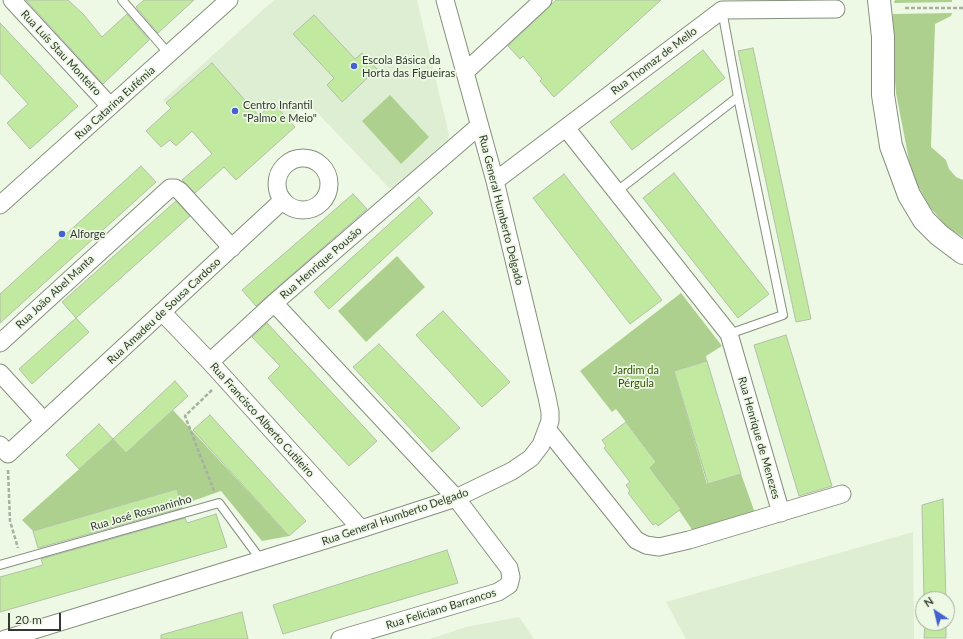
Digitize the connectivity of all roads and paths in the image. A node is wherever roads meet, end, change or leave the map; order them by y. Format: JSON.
{"nodes":[{"id":1,"x":12,"y":0,"type":"edge"},
{"id":2,"x":122,"y":0,"type":"edge"},
{"id":3,"x":229,"y":0,"type":"edge"},
{"id":4,"x":445,"y":0,"type":"edge"},
{"id":5,"x":543,"y":0,"type":"edge"},
{"id":6,"x":879,"y":0,"type":"edge"},
{"id":7,"x":898,"y":4,"type":"edge"},
{"id":8,"x":724,"y":5,"type":"edge"},
{"id":9,"x":963,"y":8,"type":"edge"},
{"id":10,"x":836,"y":9,"type":"dead end"},
{"id":11,"x":882,"y":37,"type":"junction"},
{"id":12,"x":169,"y":54,"type":"junction"},
{"id":13,"x":465,"y":72,"type":"junction"},
{"id":14,"x":738,"y":97,"type":"junction"},
{"id":15,"x":110,"y":106,"type":"junction"},
{"id":16,"x":480,"y":126,"type":"junction"},
{"id":17,"x":566,"y":128,"type":"junction"},
{"id":18,"x":495,"y":181,"type":"junction"},
{"id":19,"x":616,"y":192,"type":"junction"},
{"id":20,"x":283,"y":200,"type":"dead end"},
{"id":21,"x":0,"y":205,"type":"edge"},
{"id":22,"x":232,"y":248,"type":"junction"},
{"id":23,"x":963,"y":253,"type":"edge"},
{"id":24,"x":274,"y":303,"type":"junction"},
{"id":25,"x":162,"y":312,"type":"junction"},
{"id":26,"x":729,"y":334,"type":"junction"},
{"id":27,"x":0,"y":343,"type":"edge"},
{"id":28,"x":210,"y":362,"type":"junction"},
{"id":29,"x":0,"y":373,"type":"edge"},
{"id":30,"x":225,"y":378,"type":"junction"},
{"id":31,"x":44,"y":421,"type":"junction"},
{"id":32,"x":548,"y":429,"type":"junction"},
{"id":33,"x":4,"y":450,"type":"edge"},
{"id":34,"x":842,"y":494,"type":"dead end"},
{"id":35,"x":456,"y":498,"type":"junction"},
{"id":36,"x":219,"y":503,"type":"junction"},
{"id":37,"x":781,"y":513,"type":"junction"},
{"id":38,"x":361,"y":529,"type":"junction"},
{"id":39,"x":21,"y":559,"type":"junction"},
{"id":40,"x":262,"y":560,"type":"junction"},
{"id":41,"x":0,"y":565,"type":"edge"},
{"id":42,"x":5,"y":639,"type":"edge"},
{"id":43,"x":340,"y":639,"type":"edge"}],
"edges":[{"from":1,"to":15,"type":"street","name":"Rua Luís Stau Monteiro"},
{"from":2,"to":12,"type":"lane"},
{"from":3,"to":12,"type":"street","name":"Rua Catarina Eufémia"},
{"from":4,"to":13,"type":"street","name":"Rua General Humberto Delgado"},
{"from":5,"to":13,"type":"street"},
{"from":6,"to":11,"type":"street"},
{"from":7,"to":9,"type":"path"},
{"from":7,"to":11,"type":"street"},
{"from":8,"to":10,"type":"street"},
{"from":8,"to":14,"type":"lane"},
{"from":8,"to":17,"type":"street","name":"Rua Thomaz de Mello"},
{"from":11,"to":23,"type":"street"},
{"from":12,"to":15,"type":"street","name":"Rua Catarina Eufémia"},
{"from":13,"to":16,"type":"street","name":"Rua General Humberto Delgado"},
{"from":14,"to":19,"type":"lane"},
{"from":14,"to":26,"type":"lane"},
{"from":15,"to":21,"type":"street","name":"Rua Catarina Eufémia"},
{"from":16,"to":18,"type":"street","name":"Rua General Humberto Delgado"},
{"from":16,"to":24,"type":"street","name":"Rua Henrique Pousão"},
{"from":17,"to":18,"type":"street","name":"Rua Thomaz de Mello"},
{"from":17,"to":19,"type":"street","name":"Rua Henrique de Menezes"},
{"from":18,"to":32,"type":"street","name":"Rua General Humberto Delgado"},
{"from":19,"to":26,"type":"street","name":"Rua Henrique de Menezes"},
{"from":20,"to":22,"type":"street","name":"Rua Amadeu de Sousa Cardoso"},
{"from":22,"to":25,"type":"street","name":"Rua Amadeu de Sousa Cardoso"},
{"from":22,"to":27,"type":"street","name":"Rua João Abel Manta"},
{"from":24,"to":28,"type":"street"},
{"from":24,"to":35,"type":"street","name":"Rua Henrique Pousão"},
{"from":25,"to":28,"type":"street","name":"Rua Francisco Alberto Cutileiro"},
{"from":25,"to":31,"type":"street","name":"Rua Amadeu de Sousa Cardoso"},
{"from":26,"to":37,"type":"street","name":"Rua Henrique de Menezes"},
{"from":28,"to":30,"type":"street","name":"Rua Francisco Alberto Cutileiro"},
{"from":29,"to":31,"type":"street"},
{"from":30,"to":36,"type":"path"},
{"from":30,"to":38,"type":"street","name":"Rua Francisco Alberto Cutileiro"},
{"from":31,"to":33,"type":"street"},
{"from":32,"to":35,"type":"street","name":"Rua General Humberto Delgado"},
{"from":32,"to":37,"type":"street","name":"Rua Henrique de Menezes"},
{"from":33,"to":39,"type":"path"},
{"from":34,"to":37,"type":"street"},
{"from":35,"to":38,"type":"street","name":"Rua General Humberto Delgado"},
{"from":35,"to":43,"type":"street","name":"Rua Feliciano Barrancos"},
{"from":36,"to":39,"type":"lane","name":"Rua José Rosmaninho"},
{"from":36,"to":40,"type":"lane"},
{"from":38,"to":40,"type":"street","name":"Rua General Humberto Delgado"},
{"from":39,"to":41,"type":"lane","name":"Rua José Rosmaninho"},
{"from":40,"to":42,"type":"street","name":"Rua General Humberto Delgado"}]}
